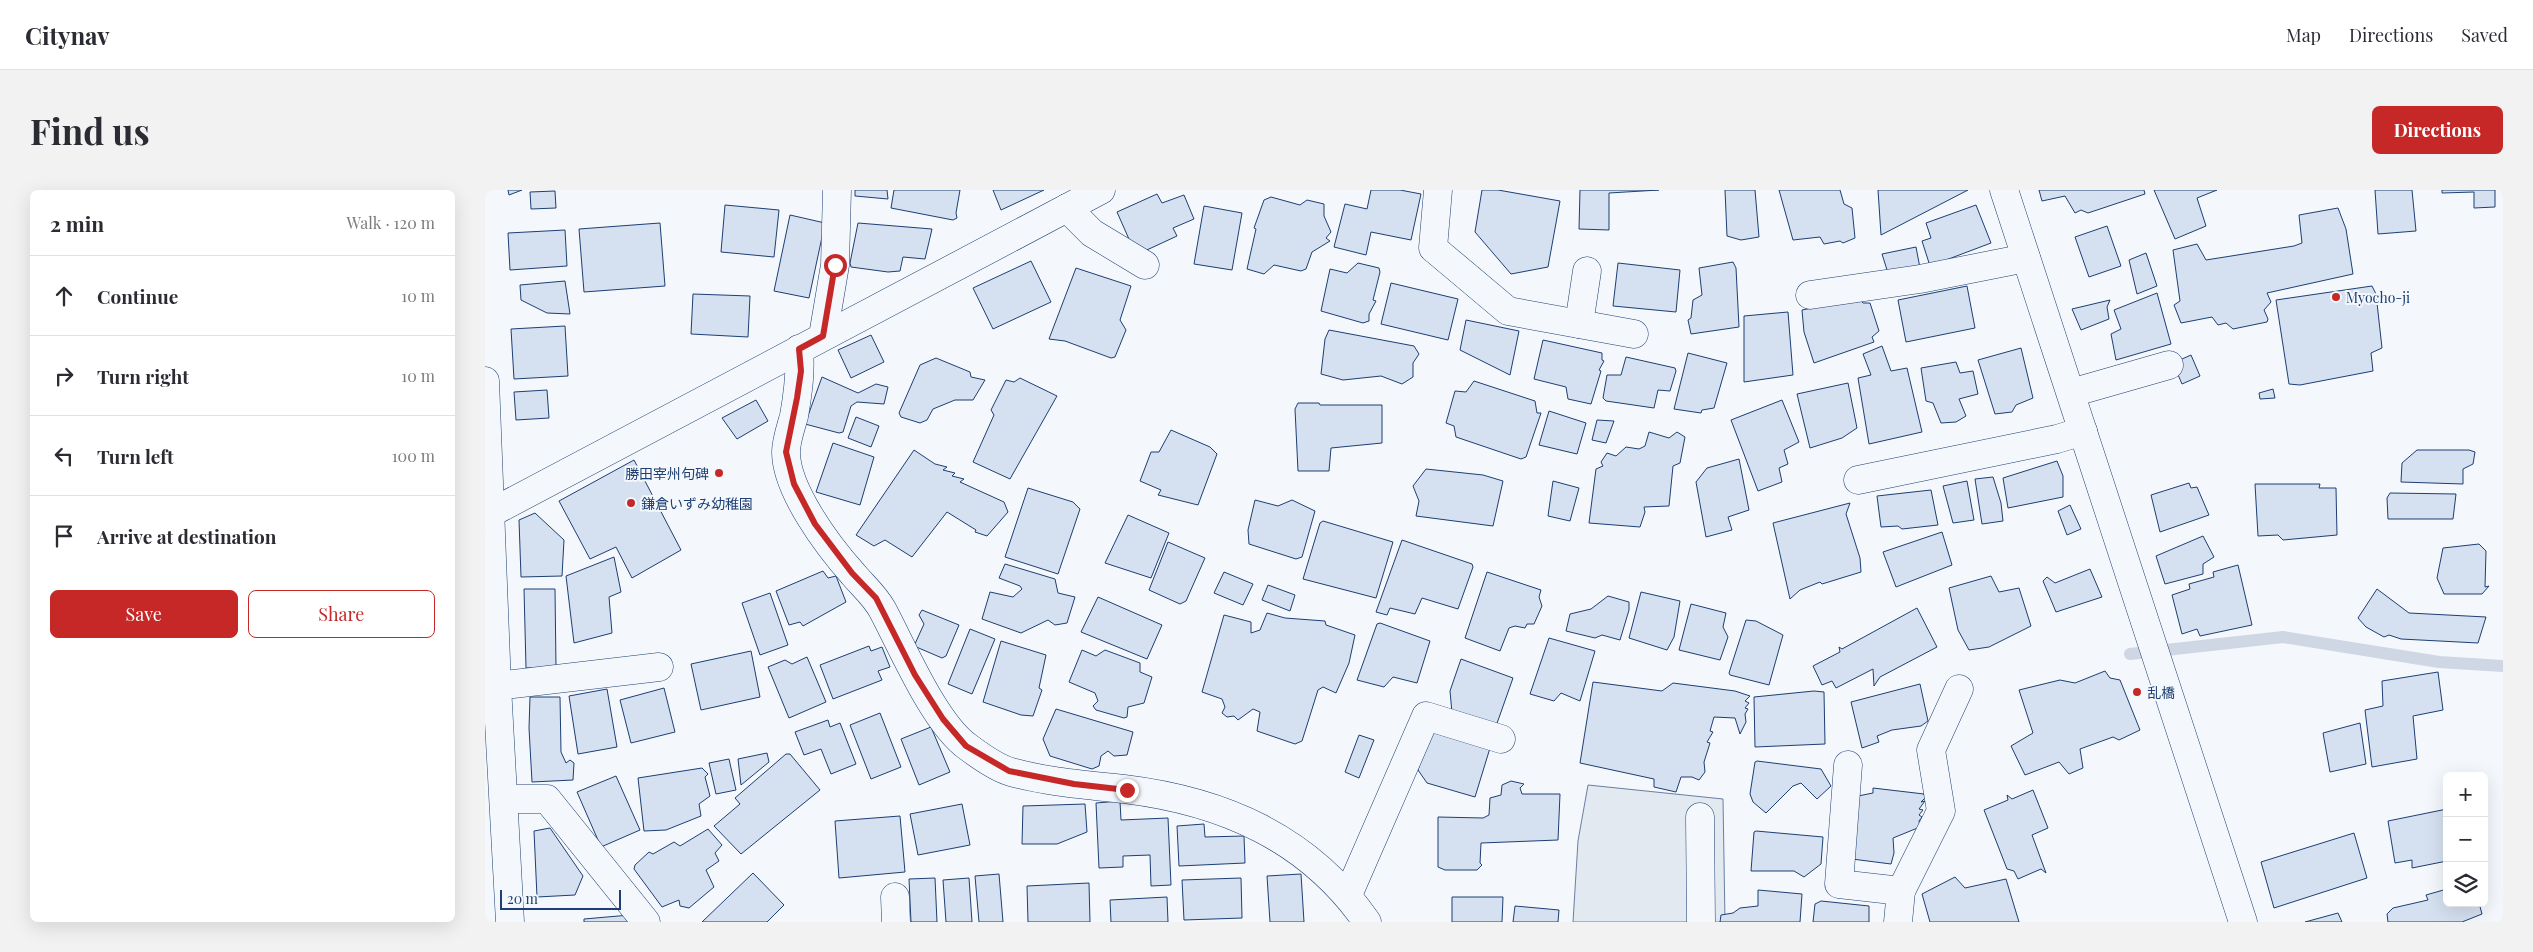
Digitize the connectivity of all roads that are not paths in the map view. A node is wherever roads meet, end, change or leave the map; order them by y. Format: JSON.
{"nodes":[{"id":1,"x":837,"y":190,"type":"edge"},
{"id":2,"x":1101,"y":190,"type":"edge"},
{"id":3,"x":1438,"y":190,"type":"edge"},
{"id":4,"x":2004,"y":190,"type":"edge"},
{"id":5,"x":1067,"y":208,"type":"junction"},
{"id":6,"x":2026,"y":258,"type":"junction"},
{"id":7,"x":1145,"y":265,"type":"dead end"},
{"id":8,"x":1587,"y":271,"type":"dead end"},
{"id":9,"x":1810,"y":295,"type":"dead end"},
{"id":10,"x":1579,"y":324,"type":"junction"},
{"id":11,"x":1634,"y":334,"type":"dead end"},
{"id":12,"x":811,"y":342,"type":"junction"},
{"id":13,"x":2169,"y":365,"type":"dead end"},
{"id":14,"x":485,"y":381,"type":"edge"},
{"id":15,"x":2071,"y":393,"type":"junction"},
{"id":16,"x":2083,"y":431,"type":"junction"},
{"id":17,"x":1858,"y":480,"type":"dead end"},
{"id":18,"x":487,"y":515,"type":"edge"},
{"id":19,"x":659,"y":666,"type":"dead end"},
{"id":20,"x":497,"y":686,"type":"junction"},
{"id":21,"x":1959,"y":689,"type":"dead end"},
{"id":22,"x":1501,"y":740,"type":"dead end"},
{"id":23,"x":1848,"y":765,"type":"dead end"},
{"id":24,"x":505,"y":799,"type":"junction"},
{"id":25,"x":1700,"y":817,"type":"dead end"},
{"id":26,"x":1901,"y":891,"type":"junction"},
{"id":27,"x":1348,"y":895,"type":"junction"},
{"id":28,"x":511,"y":922,"type":"edge"},
{"id":29,"x":646,"y":922,"type":"edge"},
{"id":30,"x":1367,"y":922,"type":"edge"},
{"id":31,"x":1701,"y":922,"type":"edge"},
{"id":32,"x":1899,"y":922,"type":"edge"},
{"id":33,"x":2243,"y":922,"type":"edge"}],
"edges":[{"from":1,"to":12,"type":"street"},
{"from":2,"to":5,"type":"street"},
{"from":3,"to":10,"type":"street"},
{"from":4,"to":6,"type":"street"},
{"from":5,"to":7,"type":"street"},
{"from":5,"to":12,"type":"street"},
{"from":6,"to":9,"type":"street"},
{"from":6,"to":15,"type":"street"},
{"from":8,"to":10,"type":"street"},
{"from":10,"to":11,"type":"street"},
{"from":12,"to":18,"type":"street"},
{"from":12,"to":27,"type":"street"},
{"from":13,"to":15,"type":"street"},
{"from":14,"to":18,"type":"street"},
{"from":15,"to":16,"type":"street"},
{"from":16,"to":17,"type":"street"},
{"from":16,"to":33,"type":"street"},
{"from":18,"to":20,"type":"street"},
{"from":19,"to":20,"type":"street"},
{"from":20,"to":24,"type":"street"},
{"from":21,"to":26,"type":"street"},
{"from":22,"to":27,"type":"street"},
{"from":23,"to":26,"type":"street"},
{"from":24,"to":28,"type":"street"},
{"from":24,"to":29,"type":"street"},
{"from":25,"to":31,"type":"street"},
{"from":26,"to":32,"type":"street"},
{"from":27,"to":30,"type":"street"}]}
